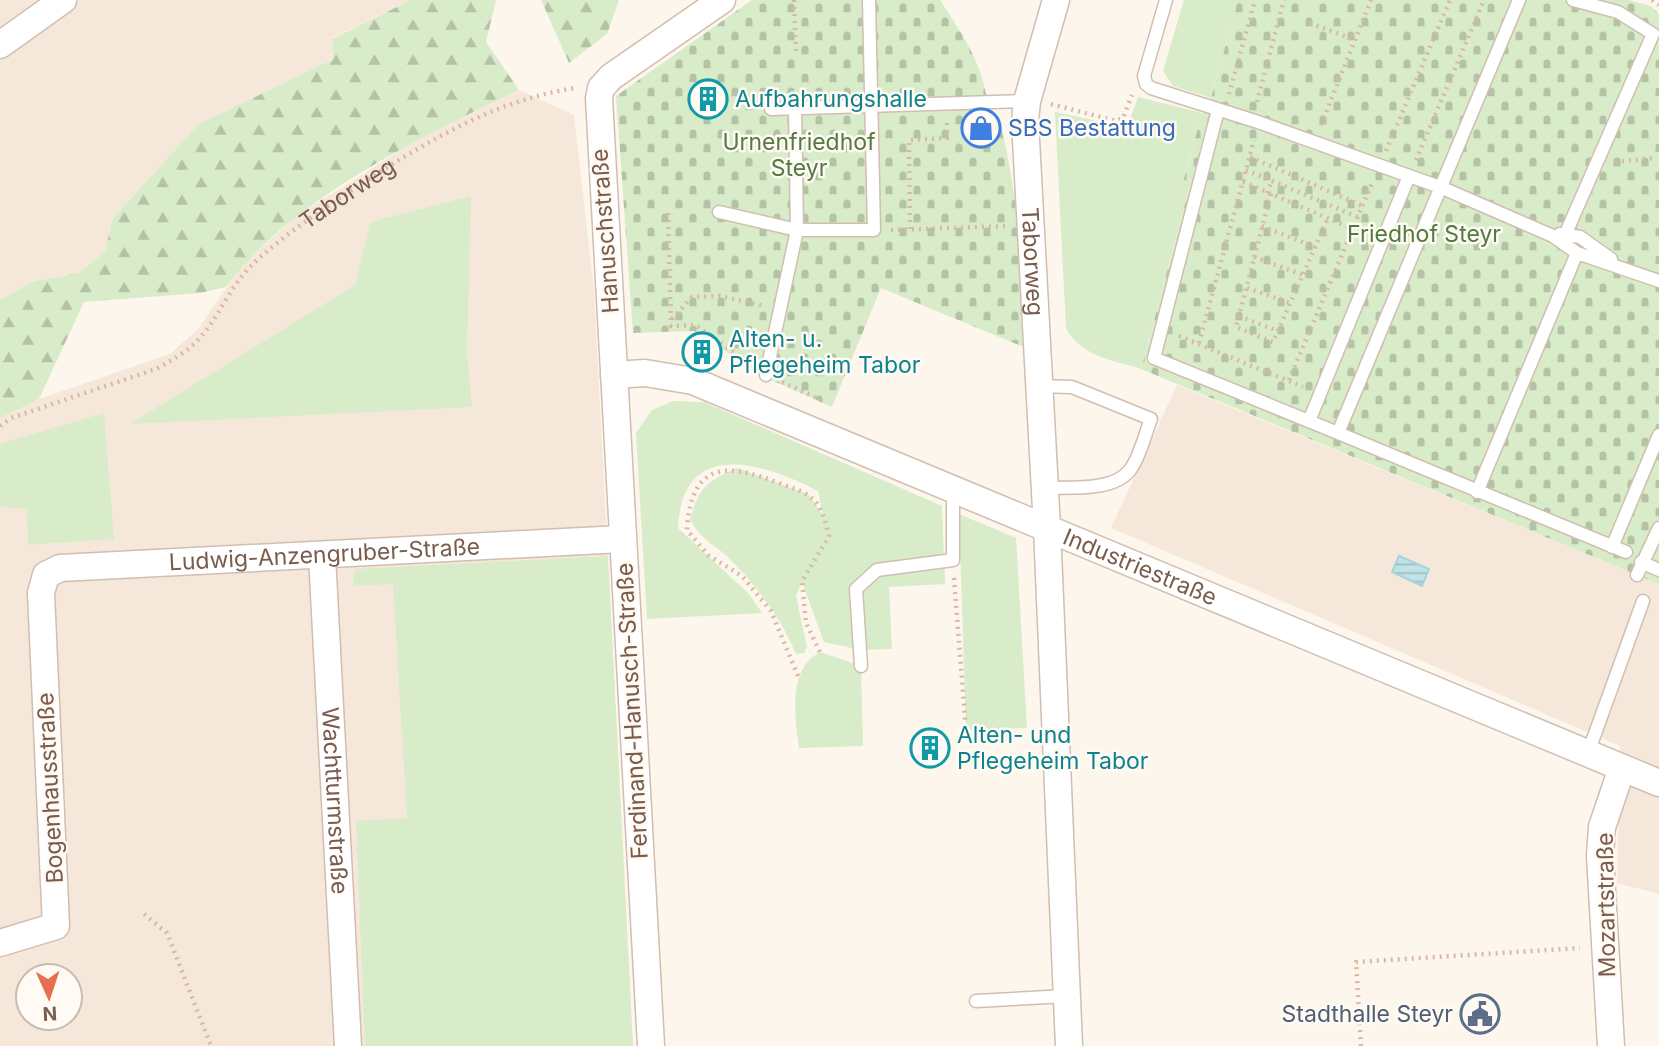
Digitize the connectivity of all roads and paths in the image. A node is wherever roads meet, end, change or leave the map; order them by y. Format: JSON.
{"nodes":[{"id":1,"x":63,"y":0,"type":"edge"},
{"id":2,"x":722,"y":0,"type":"edge"},
{"id":3,"x":794,"y":0,"type":"edge"},
{"id":4,"x":869,"y":0,"type":"edge"},
{"id":5,"x":1056,"y":0,"type":"edge"},
{"id":6,"x":1166,"y":0,"type":"edge"},
{"id":7,"x":1255,"y":0,"type":"edge"},
{"id":8,"x":1284,"y":0,"type":"edge"},
{"id":9,"x":1371,"y":0,"type":"edge"},
{"id":10,"x":1450,"y":0,"type":"edge"},
{"id":11,"x":1484,"y":0,"type":"edge"},
{"id":12,"x":1519,"y":0,"type":"edge"},
{"id":13,"x":1573,"y":0,"type":"edge"},
{"id":14,"x":1652,"y":0,"type":"edge"},
{"id":15,"x":1659,"y":5,"type":"edge"},
{"id":16,"x":1310,"y":23,"type":"dead end"},
{"id":17,"x":1355,"y":40,"type":"junction"},
{"id":18,"x":0,"y":45,"type":"edge"},
{"id":19,"x":796,"y":56,"type":"dead end"},
{"id":20,"x":1146,"y":84,"type":"junction"},
{"id":21,"x":601,"y":88,"type":"junction"},
{"id":22,"x":947,"y":102,"type":"junction"},
{"id":23,"x":1027,"y":102,"type":"junction"},
{"id":24,"x":871,"y":105,"type":"junction"},
{"id":25,"x":795,"y":108,"type":"junction"},
{"id":26,"x":771,"y":109,"type":"dead end"},
{"id":27,"x":1221,"y":111,"type":"junction"},
{"id":28,"x":1255,"y":121,"type":"junction"},
{"id":29,"x":1314,"y":142,"type":"junction"},
{"id":30,"x":1250,"y":157,"type":"junction"},
{"id":31,"x":1655,"y":158,"type":"dead end"},
{"id":32,"x":1598,"y":159,"type":"junction"},
{"id":33,"x":1380,"y":165,"type":"junction"},
{"id":34,"x":1246,"y":170,"type":"junction"},
{"id":35,"x":1409,"y":176,"type":"junction"},
{"id":36,"x":1272,"y":180,"type":"junction"},
{"id":37,"x":1243,"y":182,"type":"junction"},
{"id":38,"x":1440,"y":187,"type":"junction"},
{"id":39,"x":1269,"y":194,"type":"junction"},
{"id":40,"x":1363,"y":206,"type":"junction"},
{"id":41,"x":1337,"y":208,"type":"junction"},
{"id":42,"x":719,"y":212,"type":"dead end"},
{"id":43,"x":668,"y":213,"type":"dead end"},
{"id":44,"x":1358,"y":217,"type":"junction"},
{"id":45,"x":1329,"y":219,"type":"junction"},
{"id":46,"x":1009,"y":226,"type":"dead end"},
{"id":47,"x":1262,"y":226,"type":"junction"},
{"id":48,"x":911,"y":229,"type":"junction"},
{"id":49,"x":1353,"y":229,"type":"junction"},
{"id":50,"x":797,"y":230,"type":"junction"},
{"id":51,"x":874,"y":230,"type":"junction"},
{"id":52,"x":1559,"y":234,"type":"junction"},
{"id":53,"x":1315,"y":247,"type":"junction"},
{"id":54,"x":1577,"y":253,"type":"junction"},
{"id":55,"x":1254,"y":257,"type":"junction"},
{"id":56,"x":1617,"y":264,"type":"junction"},
{"id":57,"x":1303,"y":275,"type":"junction"},
{"id":58,"x":1659,"y":281,"type":"edge"},
{"id":59,"x":1247,"y":288,"type":"junction"},
{"id":60,"x":1290,"y":303,"type":"junction"},
{"id":61,"x":780,"y":309,"type":"junction"},
{"id":62,"x":1239,"y":316,"type":"junction"},
{"id":63,"x":671,"y":320,"type":"junction"},
{"id":64,"x":1162,"y":329,"type":"junction"},
{"id":65,"x":1278,"y":331,"type":"junction"},
{"id":66,"x":1199,"y":343,"type":"junction"},
{"id":67,"x":614,"y":375,"type":"junction"},
{"id":68,"x":766,"y":375,"type":"junction"},
{"id":69,"x":1289,"y":380,"type":"junction"},
{"id":70,"x":1039,"y":386,"type":"junction"},
{"id":71,"x":1320,"y":394,"type":"junction"},
{"id":72,"x":823,"y":401,"type":"dead end"},
{"id":73,"x":1309,"y":421,"type":"junction"},
{"id":74,"x":0,"y":426,"type":"edge"},
{"id":75,"x":1338,"y":433,"type":"junction"},
{"id":76,"x":1659,"y":435,"type":"edge"},
{"id":77,"x":953,"y":488,"type":"junction"},
{"id":78,"x":1045,"y":488,"type":"junction"},
{"id":79,"x":1477,"y":492,"type":"junction"},
{"id":80,"x":1047,"y":528,"type":"junction"},
{"id":81,"x":1659,"y":528,"type":"edge"},
{"id":82,"x":622,"y":539,"type":"junction"},
{"id":83,"x":1612,"y":547,"type":"junction"},
{"id":84,"x":1626,"y":552,"type":"dead end"},
{"id":85,"x":322,"y":555,"type":"junction"},
{"id":86,"x":953,"y":560,"type":"junction"},
{"id":87,"x":1659,"y":570,"type":"edge"},
{"id":88,"x":41,"y":593,"type":"joint"},
{"id":89,"x":1643,"y":601,"type":"dead end"},
{"id":90,"x":820,"y":652,"type":"dead end"},
{"id":91,"x":861,"y":666,"type":"dead end"},
{"id":92,"x":798,"y":676,"type":"dead end"},
{"id":93,"x":965,"y":730,"type":"dead end"},
{"id":94,"x":1588,"y":754,"type":"junction"},
{"id":95,"x":1622,"y":768,"type":"junction"},
{"id":96,"x":1659,"y":783,"type":"edge"},
{"id":97,"x":144,"y":914,"type":"dead end"},
{"id":98,"x":0,"y":943,"type":"edge"},
{"id":99,"x":1605,"y":946,"type":"junction"},
{"id":100,"x":1066,"y":996,"type":"junction"},
{"id":101,"x":976,"y":1001,"type":"dead end"},
{"id":102,"x":211,"y":1046,"type":"edge"},
{"id":103,"x":348,"y":1046,"type":"edge"},
{"id":104,"x":651,"y":1046,"type":"edge"},
{"id":105,"x":1069,"y":1046,"type":"edge"},
{"id":106,"x":1361,"y":1046,"type":"edge"},
{"id":107,"x":1611,"y":1046,"type":"edge"}],
"edges":[{"from":1,"to":18,"type":"street"},
{"from":2,"to":21,"type":"street"},
{"from":3,"to":19,"type":"path"},
{"from":4,"to":24,"type":"lane"},
{"from":5,"to":23,"type":"street","name":"Taborweg"},
{"from":6,"to":20,"type":"lane"},
{"from":7,"to":27,"type":"path"},
{"from":8,"to":28,"type":"path"},
{"from":9,"to":17,"type":"path"},
{"from":10,"to":33,"type":"path"},
{"from":11,"to":35,"type":"path"},
{"from":12,"to":38,"type":"lane"},
{"from":13,"to":32,"type":"lane"},
{"from":14,"to":15,"type":"path"},
{"from":16,"to":17,"type":"path"},
{"from":17,"to":29,"type":"path"},
{"from":20,"to":23,"type":"path"},
{"from":20,"to":27,"type":"lane"},
{"from":21,"to":67,"type":"street","name":"Hanuschstraße"},
{"from":21,"to":74,"type":"path","name":"Taborweg"},
{"from":22,"to":23,"type":"lane"},
{"from":22,"to":24,"type":"lane"},
{"from":22,"to":48,"type":"path"},
{"from":23,"to":70,"type":"street","name":"Taborweg"},
{"from":24,"to":25,"type":"lane"},
{"from":24,"to":51,"type":"lane"},
{"from":25,"to":26,"type":"lane"},
{"from":25,"to":50,"type":"lane"},
{"from":27,"to":28,"type":"lane"},
{"from":27,"to":64,"type":"lane"},
{"from":28,"to":29,"type":"lane"},
{"from":28,"to":30,"type":"path"},
{"from":29,"to":33,"type":"lane"},
{"from":30,"to":34,"type":"path"},
{"from":30,"to":40,"type":"path"},
{"from":31,"to":32,"type":"path"},
{"from":32,"to":52,"type":"lane"},
{"from":33,"to":35,"type":"lane"},
{"from":33,"to":40,"type":"path"},
{"from":34,"to":36,"type":"path"},
{"from":34,"to":37,"type":"path"},
{"from":35,"to":38,"type":"lane"},
{"from":35,"to":71,"type":"lane"},
{"from":36,"to":39,"type":"path"},
{"from":36,"to":41,"type":"path"},
{"from":37,"to":39,"type":"path"},
{"from":37,"to":66,"type":"path"},
{"from":38,"to":52,"type":"lane"},
{"from":38,"to":75,"type":"lane"},
{"from":39,"to":45,"type":"path"},
{"from":39,"to":47,"type":"path"},
{"from":40,"to":44,"type":"path"},
{"from":41,"to":44,"type":"path"},
{"from":41,"to":45,"type":"path"},
{"from":42,"to":50,"type":"lane"},
{"from":43,"to":63,"type":"path"},
{"from":44,"to":49,"type":"path"},
{"from":45,"to":49,"type":"path"},
{"from":45,"to":53,"type":"path"},
{"from":46,"to":48,"type":"path"},
{"from":47,"to":53,"type":"path"},
{"from":47,"to":55,"type":"path"},
{"from":48,"to":51,"type":"path"},
{"from":49,"to":69,"type":"path"},
{"from":50,"to":51,"type":"lane"},
{"from":50,"to":61,"type":"lane"},
{"from":52,"to":54,"type":"lane"},
{"from":52,"to":56,"type":"lane"},
{"from":53,"to":57,"type":"path"},
{"from":54,"to":56,"type":"lane"},
{"from":54,"to":79,"type":"lane"},
{"from":55,"to":57,"type":"path"},
{"from":55,"to":59,"type":"path"},
{"from":56,"to":58,"type":"lane"},
{"from":57,"to":60,"type":"path"},
{"from":59,"to":60,"type":"path"},
{"from":59,"to":62,"type":"path"},
{"from":60,"to":65,"type":"path"},
{"from":61,"to":63,"type":"path"},
{"from":61,"to":68,"type":"lane"},
{"from":62,"to":65,"type":"path"},
{"from":62,"to":65,"type":"path"},
{"from":63,"to":68,"type":"path"},
{"from":64,"to":66,"type":"path"},
{"from":64,"to":73,"type":"lane"},
{"from":66,"to":69,"type":"path"},
{"from":67,"to":77,"type":"street","name":"Industriestraße"},
{"from":67,"to":82,"type":"street","name":"Ferdinand-Hanusch-Straße"},
{"from":68,"to":72,"type":"path"},
{"from":69,"to":71,"type":"path"},
{"from":70,"to":78,"type":"street","name":"Taborweg"},
{"from":70,"to":78,"type":"lane"},
{"from":71,"to":73,"type":"lane"},
{"from":73,"to":75,"type":"lane"},
{"from":75,"to":79,"type":"lane"},
{"from":76,"to":83,"type":"lane"},
{"from":77,"to":80,"type":"street","name":"Industriestraße"},
{"from":77,"to":86,"type":"lane"},
{"from":78,"to":80,"type":"street","name":"Taborweg"},
{"from":79,"to":83,"type":"lane"},
{"from":80,"to":94,"type":"street","name":"Industriestraße"},
{"from":80,"to":100,"type":"street","name":"Taborweg"},
{"from":81,"to":87,"type":"lane"},
{"from":82,"to":85,"type":"street","name":"Ludwig-Anzengruber-Straße"},
{"from":82,"to":104,"type":"street","name":"Ferdinand-Hanusch-Straße"},
{"from":83,"to":84,"type":"lane"},
{"from":85,"to":88,"type":"street","name":"Ludwig-Anzengruber-Straße"},
{"from":85,"to":103,"type":"street","name":"Wachtturmstraße"},
{"from":86,"to":91,"type":"lane"},
{"from":86,"to":93,"type":"path"},
{"from":88,"to":98,"type":"street","name":"Bogenhausstraße"},
{"from":89,"to":94,"type":"lane"},
{"from":90,"to":92,"type":"path"},
{"from":94,"to":95,"type":"street","name":"Industriestraße"},
{"from":95,"to":96,"type":"street","name":"Industriestraße"},
{"from":95,"to":99,"type":"street","name":"Mozartstraße"},
{"from":97,"to":102,"type":"path"},
{"from":99,"to":106,"type":"path"},
{"from":99,"to":107,"type":"street","name":"Mozartstraße"},
{"from":100,"to":101,"type":"lane"},
{"from":100,"to":105,"type":"street","name":"Taborweg"}]}
